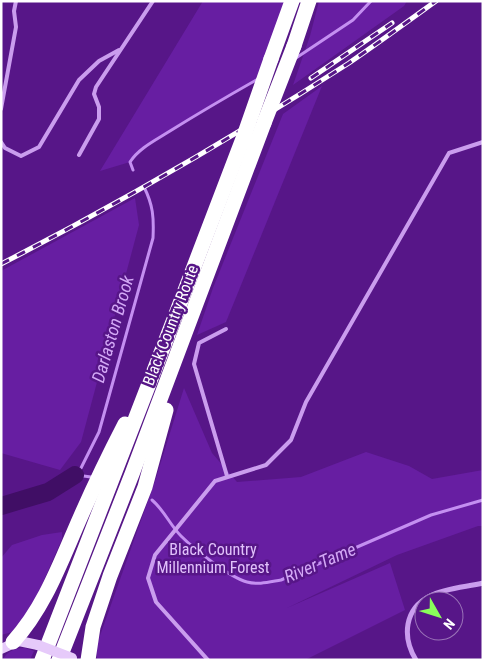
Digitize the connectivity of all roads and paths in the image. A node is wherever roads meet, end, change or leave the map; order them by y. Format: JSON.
{"nodes":[{"id":1,"x":16,"y":1,"type":"edge"},
{"id":2,"x":153,"y":1,"type":"edge"},
{"id":3,"x":292,"y":1,"type":"edge"},
{"id":4,"x":309,"y":1,"type":"edge"},
{"id":5,"x":121,"y":49,"type":"junction"},
{"id":6,"x":1,"y":109,"type":"edge"},
{"id":7,"x":1,"y":142,"type":"edge"},
{"id":8,"x":483,"y":142,"type":"edge"},
{"id":9,"x":79,"y":155,"type":"dead end"},
{"id":10,"x":192,"y":317,"type":"junction"},
{"id":11,"x":226,"y":329,"type":"dead end"},
{"id":12,"x":162,"y":352,"type":"junction"},
{"id":13,"x":227,"y":476,"type":"junction"},
{"id":14,"x":483,"y":583,"type":"edge"},
{"id":15,"x":5,"y":646,"type":"edge"},
{"id":16,"x":69,"y":659,"type":"edge"},
{"id":17,"x":42,"y":660,"type":"edge"},
{"id":18,"x":88,"y":660,"type":"edge"},
{"id":19,"x":208,"y":660,"type":"edge"},
{"id":20,"x":416,"y":660,"type":"edge"}],
"edges":[{"from":1,"to":6,"type":"lane"},
{"from":2,"to":5,"type":"lane"},
{"from":3,"to":12,"type":"highway","name":"Black Country Route","bridge":true},
{"from":4,"to":10,"type":"highway","name":"Black Country Route","bridge":true},
{"from":5,"to":7,"type":"lane"},
{"from":5,"to":9,"type":"lane"},
{"from":8,"to":13,"type":"lane"},
{"from":10,"to":16,"type":"highway","name":"Black Country Route"},
{"from":10,"to":18,"type":"highway"},
{"from":11,"to":13,"type":"lane"},
{"from":12,"to":15,"type":"highway"},
{"from":12,"to":17,"type":"highway","name":"Black Country Route"},
{"from":13,"to":19,"type":"lane"},
{"from":14,"to":20,"type":"street"},
{"from":15,"to":16,"type":"street","bridge":true}]}
